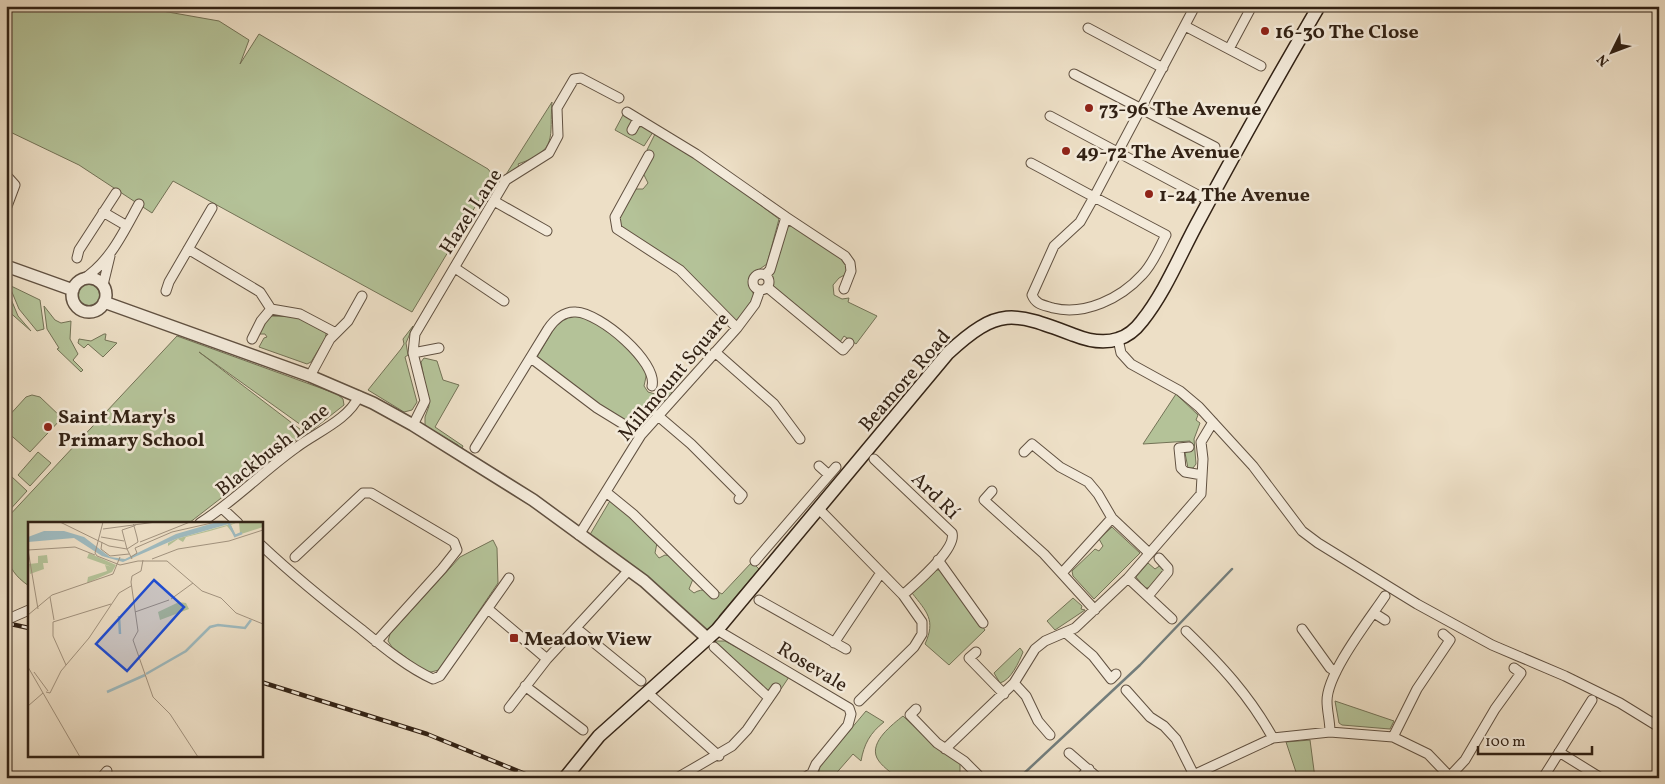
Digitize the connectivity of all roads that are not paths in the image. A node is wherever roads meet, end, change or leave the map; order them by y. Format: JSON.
{"nodes":[{"id":1,"x":1195,"y":6,"type":"edge"},
{"id":2,"x":1252,"y":6,"type":"edge"},
{"id":3,"x":1319,"y":6,"type":"edge"},
{"id":4,"x":1185,"y":26,"type":"junction"},
{"id":5,"x":1088,"y":28,"type":"dead end"},
{"id":6,"x":1229,"y":49,"type":"junction"},
{"id":7,"x":1261,"y":66,"type":"dead end"},
{"id":8,"x":1163,"y":68,"type":"junction"},
{"id":9,"x":1074,"y":74,"type":"dead end"},
{"id":10,"x":619,"y":98,"type":"dead end"},
{"id":11,"x":1141,"y":108,"type":"junction"},
{"id":12,"x":627,"y":112,"type":"dead end"},
{"id":13,"x":1050,"y":116,"type":"dead end"},
{"id":14,"x":638,"y":119,"type":"junction"},
{"id":15,"x":632,"y":130,"type":"dead end"},
{"id":16,"x":1215,"y":147,"type":"dead end"},
{"id":17,"x":1118,"y":152,"type":"junction"},
{"id":18,"x":649,"y":155,"type":"dead end"},
{"id":19,"x":1031,"y":163,"type":"dead end"},
{"id":20,"x":6,"y":175,"type":"edge"},
{"id":21,"x":635,"y":181,"type":"junction"},
{"id":22,"x":644,"y":186,"type":"dead end"},
{"id":23,"x":116,"y":193,"type":"dead end"},
{"id":24,"x":1094,"y":197,"type":"junction"},
{"id":25,"x":494,"y":201,"type":"junction"},
{"id":26,"x":1209,"y":202,"type":"junction"},
{"id":27,"x":139,"y":204,"type":"dead end"},
{"id":28,"x":212,"y":208,"type":"dead end"},
{"id":29,"x":6,"y":209,"type":"edge"},
{"id":30,"x":104,"y":212,"type":"junction"},
{"id":31,"x":786,"y":217,"type":"junction"},
{"id":32,"x":127,"y":226,"type":"junction"},
{"id":33,"x":547,"y":231,"type":"dead end"},
{"id":34,"x":188,"y":249,"type":"junction"},
{"id":35,"x":111,"y":253,"type":"junction"},
{"id":36,"x":77,"y":258,"type":"dead end"},
{"id":37,"x":6,"y":266,"type":"edge"},
{"id":38,"x":455,"y":268,"type":"junction"},
{"id":39,"x":765,"y":275,"type":"junction"},
{"id":40,"x":82,"y":280,"type":"junction"},
{"id":41,"x":103,"y":285,"type":"junction"},
{"id":42,"x":844,"y":288,"type":"dead end"},
{"id":43,"x":764,"y":289,"type":"junction"},
{"id":44,"x":73,"y":290,"type":"junction"},
{"id":45,"x":166,"y":291,"type":"dead end"},
{"id":46,"x":362,"y":296,"type":"dead end"},
{"id":47,"x":504,"y":301,"type":"dead end"},
{"id":48,"x":104,"y":302,"type":"junction"},
{"id":49,"x":272,"y":309,"type":"junction"},
{"id":50,"x":737,"y":328,"type":"junction"},
{"id":51,"x":336,"y":334,"type":"junction"},
{"id":52,"x":252,"y":339,"type":"dead end"},
{"id":53,"x":1118,"y":339,"type":"junction"},
{"id":54,"x":849,"y":342,"type":"dead end"},
{"id":55,"x":439,"y":348,"type":"dead end"},
{"id":56,"x":715,"y":352,"type":"junction"},
{"id":57,"x":413,"y":353,"type":"junction"},
{"id":58,"x":531,"y":358,"type":"junction"},
{"id":59,"x":310,"y":376,"type":"junction"},
{"id":60,"x":652,"y":386,"type":"dead end"},
{"id":61,"x":357,"y":398,"type":"junction"},
{"id":62,"x":657,"y":415,"type":"junction"},
{"id":63,"x":1213,"y":422,"type":"junction"},
{"id":64,"x":413,"y":425,"type":"junction"},
{"id":65,"x":641,"y":435,"type":"junction"},
{"id":66,"x":800,"y":439,"type":"dead end"},
{"id":67,"x":1189,"y":447,"type":"dead end"},
{"id":68,"x":475,"y":448,"type":"dead end"},
{"id":69,"x":1024,"y":452,"type":"dead end"},
{"id":70,"x":874,"y":459,"type":"dead end"},
{"id":71,"x":819,"y":466,"type":"dead end"},
{"id":72,"x":836,"y":467,"type":"dead end"},
{"id":73,"x":829,"y":475,"type":"junction"},
{"id":74,"x":1202,"y":476,"type":"junction"},
{"id":75,"x":992,"y":491,"type":"dead end"},
{"id":76,"x":606,"y":492,"type":"junction"},
{"id":77,"x":739,"y":498,"type":"dead end"},
{"id":78,"x":223,"y":509,"type":"junction"},
{"id":79,"x":820,"y":509,"type":"junction"},
{"id":80,"x":1112,"y":518,"type":"junction"},
{"id":81,"x":202,"y":522,"type":"edge"},
{"id":82,"x":237,"y":522,"type":"edge"},
{"id":83,"x":579,"y":535,"type":"junction"},
{"id":84,"x":262,"y":546,"type":"edge"},
{"id":85,"x":666,"y":547,"type":"junction"},
{"id":86,"x":764,"y":552,"type":"junction"},
{"id":87,"x":1149,"y":553,"type":"junction"},
{"id":88,"x":659,"y":554,"type":"dead end"},
{"id":89,"x":295,"y":557,"type":"dead end"},
{"id":90,"x":1159,"y":558,"type":"dead end"},
{"id":91,"x":938,"y":560,"type":"junction"},
{"id":92,"x":755,"y":561,"type":"dead end"},
{"id":93,"x":776,"y":562,"type":"junction"},
{"id":94,"x":629,"y":570,"type":"junction"},
{"id":95,"x":1062,"y":573,"type":"junction"},
{"id":96,"x":880,"y":574,"type":"junction"},
{"id":97,"x":509,"y":578,"type":"dead end"},
{"id":98,"x":1128,"y":578,"type":"junction"},
{"id":99,"x":714,"y":594,"type":"dead end"},
{"id":100,"x":903,"y":595,"type":"junction"},
{"id":101,"x":1148,"y":596,"type":"junction"},
{"id":102,"x":1385,"y":596,"type":"dead end"},
{"id":103,"x":759,"y":600,"type":"dead end"},
{"id":104,"x":28,"y":610,"type":"edge"},
{"id":105,"x":488,"y":610,"type":"junction"},
{"id":106,"x":1094,"y":610,"type":"junction"},
{"id":107,"x":1374,"y":613,"type":"junction"},
{"id":108,"x":1172,"y":619,"type":"dead end"},
{"id":109,"x":6,"y":620,"type":"edge"},
{"id":110,"x":1385,"y":620,"type":"dead end"},
{"id":111,"x":983,"y":623,"type":"dead end"},
{"id":112,"x":576,"y":628,"type":"junction"},
{"id":113,"x":1302,"y":629,"type":"dead end"},
{"id":114,"x":1186,"y":631,"type":"dead end"},
{"id":115,"x":1066,"y":633,"type":"junction"},
{"id":116,"x":1444,"y":634,"type":"dead end"},
{"id":117,"x":713,"y":639,"type":"junction"},
{"id":118,"x":376,"y":642,"type":"junction"},
{"id":119,"x":834,"y":642,"type":"junction"},
{"id":120,"x":846,"y":649,"type":"dead end"},
{"id":121,"x":976,"y":652,"type":"dead end"},
{"id":122,"x":547,"y":659,"type":"junction"},
{"id":123,"x":1514,"y":668,"type":"dead end"},
{"id":124,"x":1336,"y":672,"type":"junction"},
{"id":125,"x":1116,"y":674,"type":"dead end"},
{"id":126,"x":641,"y":681,"type":"dead end"},
{"id":127,"x":1014,"y":683,"type":"junction"},
{"id":128,"x":525,"y":686,"type":"junction"},
{"id":129,"x":776,"y":688,"type":"dead end"},
{"id":130,"x":1126,"y":690,"type":"dead end"},
{"id":131,"x":648,"y":693,"type":"junction"},
{"id":132,"x":1004,"y":694,"type":"junction"},
{"id":133,"x":770,"y":698,"type":"junction"},
{"id":134,"x":1592,"y":700,"type":"dead end"},
{"id":135,"x":859,"y":701,"type":"dead end"},
{"id":136,"x":509,"y":708,"type":"dead end"},
{"id":137,"x":916,"y":709,"type":"dead end"},
{"id":138,"x":1659,"y":727,"type":"edge"},
{"id":139,"x":583,"y":730,"type":"dead end"},
{"id":140,"x":1330,"y":732,"type":"junction"},
{"id":141,"x":1050,"y":735,"type":"dead end"},
{"id":142,"x":1393,"y":737,"type":"junction"},
{"id":143,"x":1273,"y":738,"type":"junction"},
{"id":144,"x":945,"y":749,"type":"junction"},
{"id":145,"x":1559,"y":752,"type":"junction"},
{"id":146,"x":1069,"y":754,"type":"dead end"},
{"id":147,"x":719,"y":756,"type":"junction"},
{"id":148,"x":1088,"y":769,"type":"junction"},
{"id":149,"x":978,"y":775,"type":"dead end"},
{"id":150,"x":810,"y":776,"type":"edge"},
{"id":151,"x":1190,"y":776,"type":"edge"},
{"id":152,"x":1450,"y":777,"type":"edge"},
{"id":153,"x":565,"y":778,"type":"edge"},
{"id":154,"x":677,"y":778,"type":"edge"},
{"id":155,"x":1080,"y":778,"type":"edge"},
{"id":156,"x":1098,"y":778,"type":"edge"},
{"id":157,"x":1542,"y":778,"type":"edge"},
{"id":158,"x":1601,"y":778,"type":"edge"}],
"edges":[{"from":1,"to":4,"type":"street"},
{"from":2,"to":6,"type":"street"},
{"from":3,"to":26,"type":"main road"},
{"from":4,"to":6,"type":"street"},
{"from":4,"to":8,"type":"street"},
{"from":5,"to":8,"type":"street"},
{"from":6,"to":7,"type":"street"},
{"from":8,"to":11,"type":"street"},
{"from":9,"to":11,"type":"street"},
{"from":10,"to":25,"type":"street","name":"Hazel Lane"},
{"from":11,"to":16,"type":"street"},
{"from":11,"to":17,"type":"street"},
{"from":12,"to":14,"type":"street"},
{"from":13,"to":17,"type":"street"},
{"from":14,"to":15,"type":"street"},
{"from":14,"to":31,"type":"street"},
{"from":17,"to":24,"type":"street"},
{"from":17,"to":26,"type":"street"},
{"from":18,"to":21,"type":"street"},
{"from":19,"to":24,"type":"street"},
{"from":20,"to":29,"type":"street"},
{"from":21,"to":22,"type":"street"},
{"from":21,"to":50,"type":"street"},
{"from":23,"to":30,"type":"street"},
{"from":24,"to":24,"type":"street"},
{"from":25,"to":33,"type":"street"},
{"from":25,"to":38,"type":"street","name":"Hazel Lane"},
{"from":26,"to":53,"type":"main road"},
{"from":27,"to":32,"type":"street"},
{"from":28,"to":34,"type":"street"},
{"from":30,"to":32,"type":"street"},
{"from":30,"to":36,"type":"street"},
{"from":31,"to":39,"type":"street","name":"Millmount Square"},
{"from":31,"to":42,"type":"street"},
{"from":32,"to":35,"type":"street"},
{"from":34,"to":45,"type":"street"},
{"from":34,"to":49,"type":"street"},
{"from":35,"to":40,"type":"street"},
{"from":35,"to":41,"type":"street"},
{"from":37,"to":44,"type":"street"},
{"from":38,"to":47,"type":"street"},
{"from":38,"to":57,"type":"street","name":"Hazel Lane"},
{"from":39,"to":43,"type":"street"},
{"from":39,"to":43,"type":"street","name":"Millmount Square"},
{"from":40,"to":41,"type":"street"},
{"from":40,"to":44,"type":"street"},
{"from":41,"to":48,"type":"street"},
{"from":43,"to":50,"type":"street","name":"Millmount Square"},
{"from":43,"to":54,"type":"street"},
{"from":44,"to":48,"type":"street"},
{"from":46,"to":51,"type":"street"},
{"from":48,"to":59,"type":"street"},
{"from":49,"to":51,"type":"street"},
{"from":49,"to":52,"type":"street"},
{"from":50,"to":56,"type":"street","name":"Millmount Square"},
{"from":51,"to":59,"type":"street"},
{"from":53,"to":63,"type":"street"},
{"from":53,"to":79,"type":"main road","name":"Beamore Road"},
{"from":55,"to":57,"type":"street"},
{"from":56,"to":62,"type":"street","name":"Millmount Square"},
{"from":56,"to":66,"type":"street"},
{"from":57,"to":64,"type":"street","name":"Hazel Lane"},
{"from":58,"to":60,"type":"street"},
{"from":58,"to":65,"type":"street"},
{"from":58,"to":68,"type":"street"},
{"from":59,"to":61,"type":"street"},
{"from":61,"to":64,"type":"street"},
{"from":61,"to":78,"type":"street","name":"Blackbush Lane"},
{"from":62,"to":65,"type":"street","name":"Millmount Square"},
{"from":62,"to":77,"type":"street"},
{"from":63,"to":74,"type":"street"},
{"from":63,"to":138,"type":"street"},
{"from":64,"to":83,"type":"street"},
{"from":65,"to":76,"type":"street","name":"Millmount Square"},
{"from":67,"to":74,"type":"street"},
{"from":69,"to":80,"type":"street"},
{"from":70,"to":91,"type":"street","name":"Ard Rí"},
{"from":71,"to":73,"type":"street"},
{"from":72,"to":73,"type":"street"},
{"from":73,"to":86,"type":"street"},
{"from":74,"to":87,"type":"street"},
{"from":75,"to":95,"type":"street"},
{"from":76,"to":83,"type":"street","name":"Millmount Square"},
{"from":76,"to":85,"type":"street"},
{"from":78,"to":81,"type":"street","name":"Blackbush Lane"},
{"from":78,"to":82,"type":"street"},
{"from":79,"to":93,"type":"main road","name":"Beamore Road"},
{"from":79,"to":96,"type":"street"},
{"from":80,"to":87,"type":"street"},
{"from":80,"to":95,"type":"street"},
{"from":83,"to":94,"type":"street"},
{"from":84,"to":118,"type":"street"},
{"from":85,"to":88,"type":"street"},
{"from":85,"to":99,"type":"street"},
{"from":86,"to":92,"type":"street"},
{"from":86,"to":93,"type":"street"},
{"from":87,"to":98,"type":"street"},
{"from":89,"to":118,"type":"street"},
{"from":90,"to":101,"type":"street"},
{"from":91,"to":100,"type":"street","name":"Ard Rí"},
{"from":91,"to":111,"type":"street"},
{"from":93,"to":117,"type":"main road","name":"Beamore Road"},
{"from":94,"to":112,"type":"street"},
{"from":94,"to":117,"type":"street"},
{"from":95,"to":106,"type":"street"},
{"from":96,"to":100,"type":"street"},
{"from":96,"to":119,"type":"street"},
{"from":97,"to":105,"type":"street"},
{"from":98,"to":101,"type":"street"},
{"from":98,"to":106,"type":"street"},
{"from":100,"to":135,"type":"street"},
{"from":101,"to":108,"type":"street"},
{"from":102,"to":107,"type":"street"},
{"from":103,"to":119,"type":"street"},
{"from":104,"to":109,"type":"street"},
{"from":105,"to":118,"type":"street"},
{"from":105,"to":122,"type":"street"},
{"from":106,"to":115,"type":"street"},
{"from":107,"to":110,"type":"street"},
{"from":107,"to":124,"type":"street"},
{"from":112,"to":122,"type":"street"},
{"from":112,"to":126,"type":"street"},
{"from":113,"to":124,"type":"street"},
{"from":114,"to":143,"type":"street"},
{"from":115,"to":125,"type":"street"},
{"from":115,"to":127,"type":"street"},
{"from":116,"to":142,"type":"street"},
{"from":117,"to":131,"type":"main road","name":"Beamore Road"},
{"from":117,"to":133,"type":"street"},
{"from":117,"to":150,"type":"street","name":"Rosevale"},
{"from":119,"to":120,"type":"street"},
{"from":121,"to":132,"type":"street"},
{"from":122,"to":128,"type":"street"},
{"from":123,"to":152,"type":"street"},
{"from":124,"to":140,"type":"street"},
{"from":127,"to":132,"type":"street"},
{"from":127,"to":141,"type":"street"},
{"from":128,"to":136,"type":"street"},
{"from":128,"to":139,"type":"street"},
{"from":129,"to":133,"type":"street","name":"Rosevale"},
{"from":130,"to":151,"type":"street"},
{"from":131,"to":147,"type":"street"},
{"from":131,"to":153,"type":"main road","name":"Beamore Road"},
{"from":132,"to":144,"type":"street"},
{"from":133,"to":147,"type":"street","name":"Rosevale"},
{"from":134,"to":145,"type":"street"},
{"from":137,"to":144,"type":"street"},
{"from":140,"to":142,"type":"street"},
{"from":140,"to":143,"type":"street"},
{"from":142,"to":152,"type":"street"},
{"from":143,"to":151,"type":"street"},
{"from":144,"to":149,"type":"street"},
{"from":145,"to":157,"type":"street"},
{"from":145,"to":158,"type":"street"},
{"from":146,"to":148,"type":"street"},
{"from":147,"to":154,"type":"street","name":"Rosevale"},
{"from":148,"to":155,"type":"street"},
{"from":148,"to":156,"type":"street"}]}
